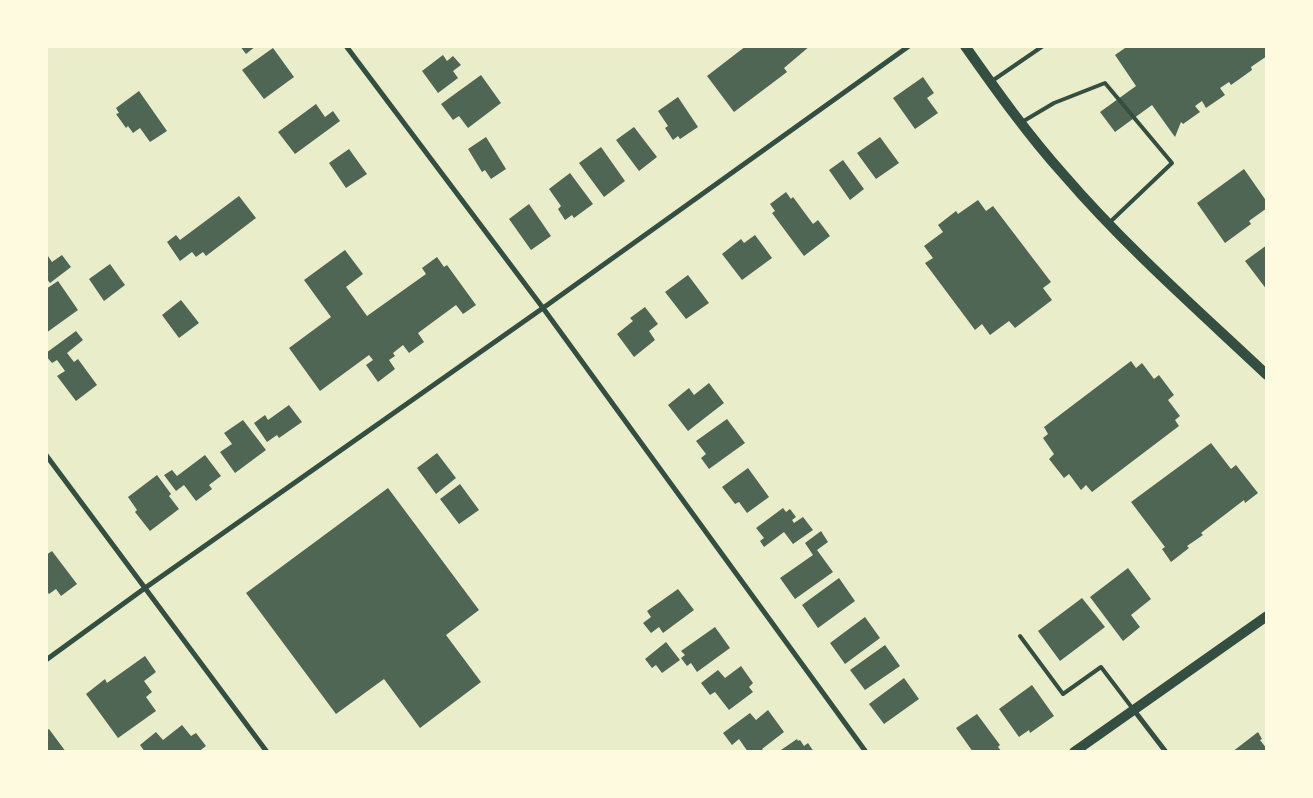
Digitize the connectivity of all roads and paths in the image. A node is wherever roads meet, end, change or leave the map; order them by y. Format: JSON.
{"nodes":[{"id":1,"x":346,"y":46,"type":"edge"},
{"id":2,"x":909,"y":46,"type":"edge"},
{"id":3,"x":965,"y":46,"type":"edge"},
{"id":4,"x":1043,"y":46,"type":"edge"},
{"id":5,"x":990,"y":82,"type":"junction"},
{"id":6,"x":1022,"y":123,"type":"junction"},
{"id":7,"x":1109,"y":222,"type":"junction"},
{"id":8,"x":543,"y":308,"type":"junction"},
{"id":9,"x":1267,"y":374,"type":"edge"},
{"id":10,"x":46,"y":455,"type":"edge"},
{"id":11,"x":145,"y":588,"type":"junction"},
{"id":12,"x":1267,"y":616,"type":"edge"},
{"id":13,"x":1020,"y":636,"type":"dead end"},
{"id":14,"x":46,"y":660,"type":"edge"},
{"id":15,"x":1133,"y":709,"type":"junction"},
{"id":16,"x":267,"y":752,"type":"edge"},
{"id":17,"x":866,"y":752,"type":"edge"},
{"id":18,"x":1074,"y":752,"type":"edge"},
{"id":19,"x":1166,"y":752,"type":"edge"}],
"edges":[{"from":1,"to":8,"type":"street"},
{"from":2,"to":8,"type":"street"},
{"from":3,"to":5,"type":"main road"},
{"from":4,"to":5,"type":"lane"},
{"from":5,"to":6,"type":"main road"},
{"from":6,"to":7,"type":"main road"},
{"from":6,"to":7,"type":"lane"},
{"from":7,"to":9,"type":"main road"},
{"from":8,"to":11,"type":"street"},
{"from":8,"to":17,"type":"street"},
{"from":10,"to":11,"type":"street"},
{"from":11,"to":14,"type":"street"},
{"from":11,"to":16,"type":"street"},
{"from":12,"to":15,"type":"main road"},
{"from":13,"to":15,"type":"lane"},
{"from":15,"to":18,"type":"main road"},
{"from":15,"to":19,"type":"street"}]}
